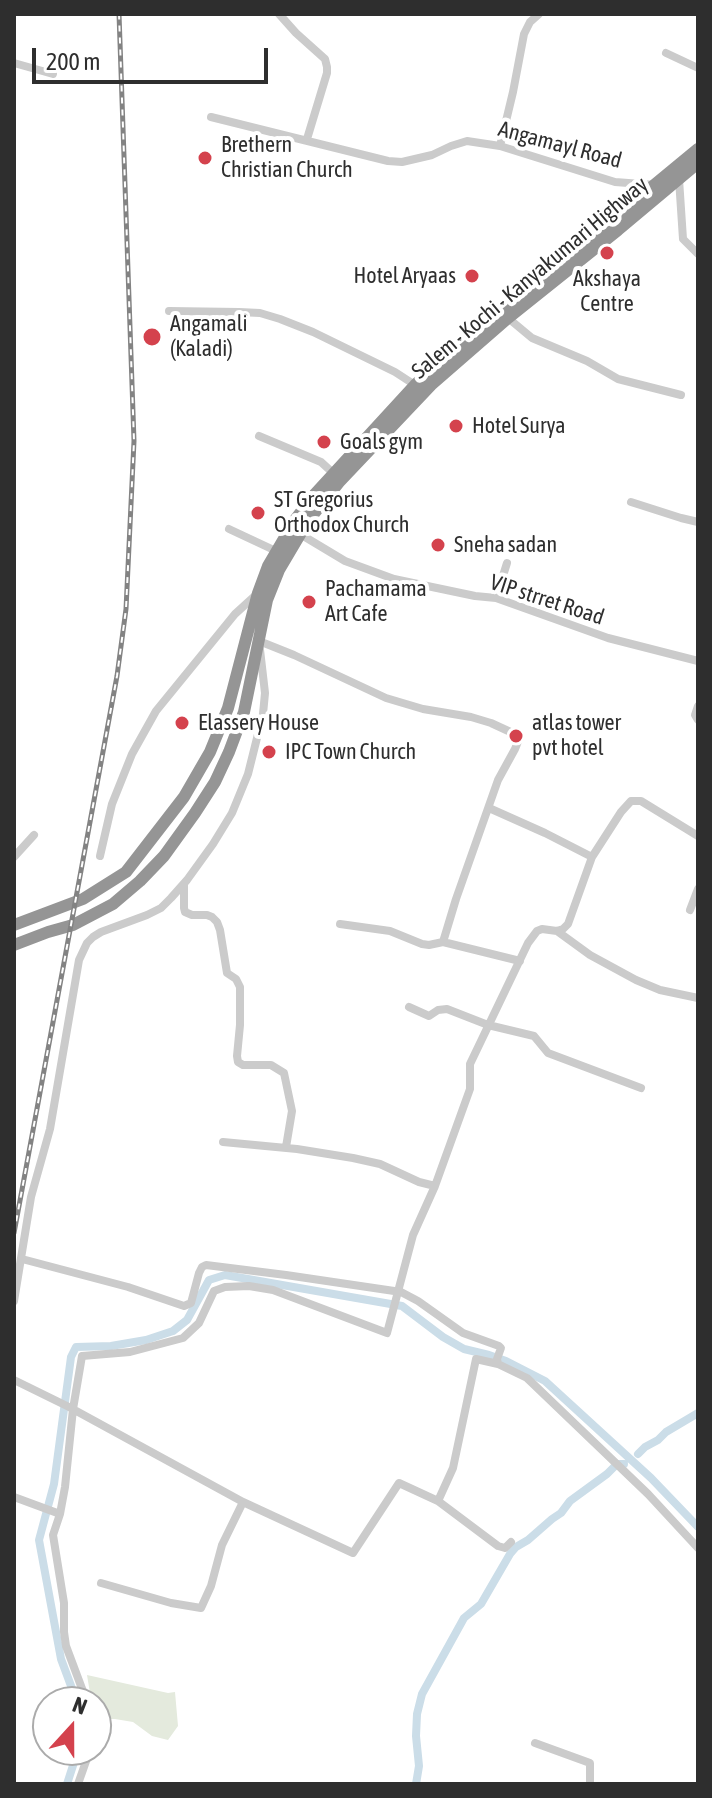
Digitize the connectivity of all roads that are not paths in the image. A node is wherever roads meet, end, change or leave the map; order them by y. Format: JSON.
{"nodes":[{"id":1,"x":279,"y":14,"type":"edge"},
{"id":2,"x":539,"y":14,"type":"edge"},
{"id":3,"x":666,"y":53,"type":"dead end"},
{"id":4,"x":14,"y":63,"type":"edge"},
{"id":5,"x":698,"y":68,"type":"edge"},
{"id":6,"x":53,"y":74,"type":"dead end"},
{"id":7,"x":211,"y":117,"type":"dead end"},
{"id":8,"x":307,"y":139,"type":"junction"},
{"id":9,"x":500,"y":146,"type":"junction"},
{"id":10,"x":698,"y":149,"type":"edge"},
{"id":11,"x":698,"y":163,"type":"edge"},
{"id":12,"x":679,"y":179,"type":"junction"},
{"id":13,"x":662,"y":187,"type":"junction"},
{"id":14,"x":698,"y":254,"type":"edge"},
{"id":15,"x":169,"y":311,"type":"dead end"},
{"id":16,"x":508,"y":318,"type":"junction"},
{"id":17,"x":415,"y":385,"type":"junction"},
{"id":18,"x":681,"y":395,"type":"dead end"},
{"id":19,"x":259,"y":436,"type":"dead end"},
{"id":20,"x":336,"y":477,"type":"junction"},
{"id":21,"x":631,"y":502,"type":"dead end"},
{"id":22,"x":698,"y":522,"type":"edge"},
{"id":23,"x":229,"y":529,"type":"dead end"},
{"id":24,"x":300,"y":534,"type":"junction"},
{"id":25,"x":276,"y":551,"type":"junction"},
{"id":26,"x":507,"y":563,"type":"dead end"},
{"id":27,"x":258,"y":593,"type":"junction"},
{"id":28,"x":496,"y":598,"type":"junction"},
{"id":29,"x":259,"y":641,"type":"junction"},
{"id":30,"x":698,"y":661,"type":"edge"},
{"id":31,"x":698,"y":706,"type":"edge"},
{"id":32,"x":698,"y":720,"type":"edge"},
{"id":33,"x":489,"y":808,"type":"junction"},
{"id":34,"x":34,"y":835,"type":"dead end"},
{"id":35,"x":698,"y":836,"type":"edge"},
{"id":36,"x":100,"y":856,"type":"dead end"},
{"id":37,"x":14,"y":857,"type":"edge"},
{"id":38,"x":592,"y":857,"type":"junction"},
{"id":39,"x":184,"y":883,"type":"junction"},
{"id":40,"x":698,"y":889,"type":"edge"},
{"id":41,"x":690,"y":910,"type":"dead end"},
{"id":42,"x":340,"y":924,"type":"dead end"},
{"id":43,"x":14,"y":925,"type":"edge"},
{"id":44,"x":557,"y":931,"type":"junction"},
{"id":45,"x":443,"y":942,"type":"junction"},
{"id":46,"x":14,"y":945,"type":"edge"},
{"id":47,"x":520,"y":961,"type":"junction"},
{"id":48,"x":698,"y":998,"type":"edge"},
{"id":49,"x":409,"y":1007,"type":"dead end"},
{"id":50,"x":488,"y":1025,"type":"junction"},
{"id":51,"x":641,"y":1088,"type":"dead end"},
{"id":52,"x":223,"y":1142,"type":"dead end"},
{"id":53,"x":286,"y":1147,"type":"junction"},
{"id":54,"x":435,"y":1186,"type":"junction"},
{"id":55,"x":22,"y":1259,"type":"junction"},
{"id":56,"x":398,"y":1292,"type":"junction"},
{"id":57,"x":14,"y":1301,"type":"edge"},
{"id":58,"x":498,"y":1358,"type":"junction"},
{"id":59,"x":14,"y":1380,"type":"edge"},
{"id":60,"x":71,"y":1408,"type":"junction"},
{"id":61,"x":14,"y":1497,"type":"edge"},
{"id":62,"x":438,"y":1501,"type":"junction"},
{"id":63,"x":243,"y":1502,"type":"junction"},
{"id":64,"x":60,"y":1514,"type":"junction"},
{"id":65,"x":511,"y":1542,"type":"dead end"},
{"id":66,"x":698,"y":1548,"type":"edge"},
{"id":67,"x":101,"y":1583,"type":"dead end"},
{"id":68,"x":81,"y":1686,"type":"edge"},
{"id":69,"x":535,"y":1743,"type":"dead end"},
{"id":70,"x":590,"y":1784,"type":"edge"}],
"edges":[{"from":1,"to":8,"type":"street"},
{"from":2,"to":9,"type":"street"},
{"from":3,"to":5,"type":"street"},
{"from":4,"to":6,"type":"street"},
{"from":7,"to":8,"type":"street","name":"Angamayl Road"},
{"from":8,"to":9,"type":"street","name":"Angamayl Road"},
{"from":9,"to":13,"type":"street","name":"Angamayl Road"},
{"from":10,"to":13,"type":"highway","name":"Salem - Kochi - Kanyakumari Highway"},
{"from":11,"to":12,"type":"highway","name":"Salem - Kochi - Kanyakumari Highway"},
{"from":12,"to":13,"type":"highway","name":"Salem - Kochi - Kanyakumari Highway"},
{"from":12,"to":14,"type":"street"},
{"from":13,"to":16,"type":"highway","name":"Salem - Kochi - Kanyakumari Highway"},
{"from":13,"to":17,"type":"highway","name":"Salem - Kochi - Kanyakumari Highway"},
{"from":15,"to":17,"type":"street"},
{"from":16,"to":18,"type":"street"},
{"from":16,"to":20,"type":"highway","name":"Salem - Kochi - Kanyakumari Highway"},
{"from":17,"to":20,"type":"highway","name":"Salem - Kochi - Kanyakumari Highway"},
{"from":19,"to":20,"type":"street"},
{"from":20,"to":24,"type":"highway","name":"Salem - Kochi - Kanyakumari Highway"},
{"from":20,"to":25,"type":"highway","name":"Salem - Kochi - Kanyakumari Highway"},
{"from":21,"to":22,"type":"street"},
{"from":23,"to":25,"type":"street"},
{"from":24,"to":28,"type":"street","name":"VIP strret Road"},
{"from":24,"to":29,"type":"highway","name":"Salem - Kochi - Kanyakumari Highway"},
{"from":25,"to":27,"type":"highway","name":"Salem - Kochi - Kanyakumari Highway"},
{"from":26,"to":28,"type":"street"},
{"from":27,"to":36,"type":"street"},
{"from":27,"to":43,"type":"highway","name":"Salem - Kochi - Kanyakumari Highway"},
{"from":28,"to":30,"type":"street","name":"VIP strret Road"},
{"from":29,"to":33,"type":"street"},
{"from":29,"to":39,"type":"street"},
{"from":29,"to":46,"type":"highway","name":"Salem - Kochi - Kanyakumari Highway"},
{"from":31,"to":32,"type":"street"},
{"from":33,"to":38,"type":"street"},
{"from":33,"to":45,"type":"street"},
{"from":34,"to":37,"type":"street"},
{"from":35,"to":38,"type":"street"},
{"from":38,"to":44,"type":"street"},
{"from":39,"to":53,"type":"street"},
{"from":39,"to":55,"type":"street"},
{"from":40,"to":41,"type":"street"},
{"from":42,"to":45,"type":"street"},
{"from":44,"to":47,"type":"street"},
{"from":44,"to":48,"type":"street"},
{"from":45,"to":47,"type":"street"},
{"from":47,"to":50,"type":"street"},
{"from":49,"to":50,"type":"street"},
{"from":50,"to":51,"type":"street"},
{"from":50,"to":54,"type":"street"},
{"from":52,"to":53,"type":"street"},
{"from":53,"to":54,"type":"street"},
{"from":54,"to":56,"type":"street"},
{"from":55,"to":56,"type":"street"},
{"from":55,"to":57,"type":"street"},
{"from":56,"to":58,"type":"street"},
{"from":56,"to":60,"type":"street"},
{"from":58,"to":62,"type":"street"},
{"from":58,"to":66,"type":"street"},
{"from":59,"to":60,"type":"street"},
{"from":60,"to":63,"type":"street"},
{"from":60,"to":64,"type":"street"},
{"from":61,"to":64,"type":"street"},
{"from":62,"to":63,"type":"street"},
{"from":62,"to":65,"type":"street"},
{"from":63,"to":67,"type":"street"},
{"from":64,"to":68,"type":"street"},
{"from":69,"to":70,"type":"street"}]}
